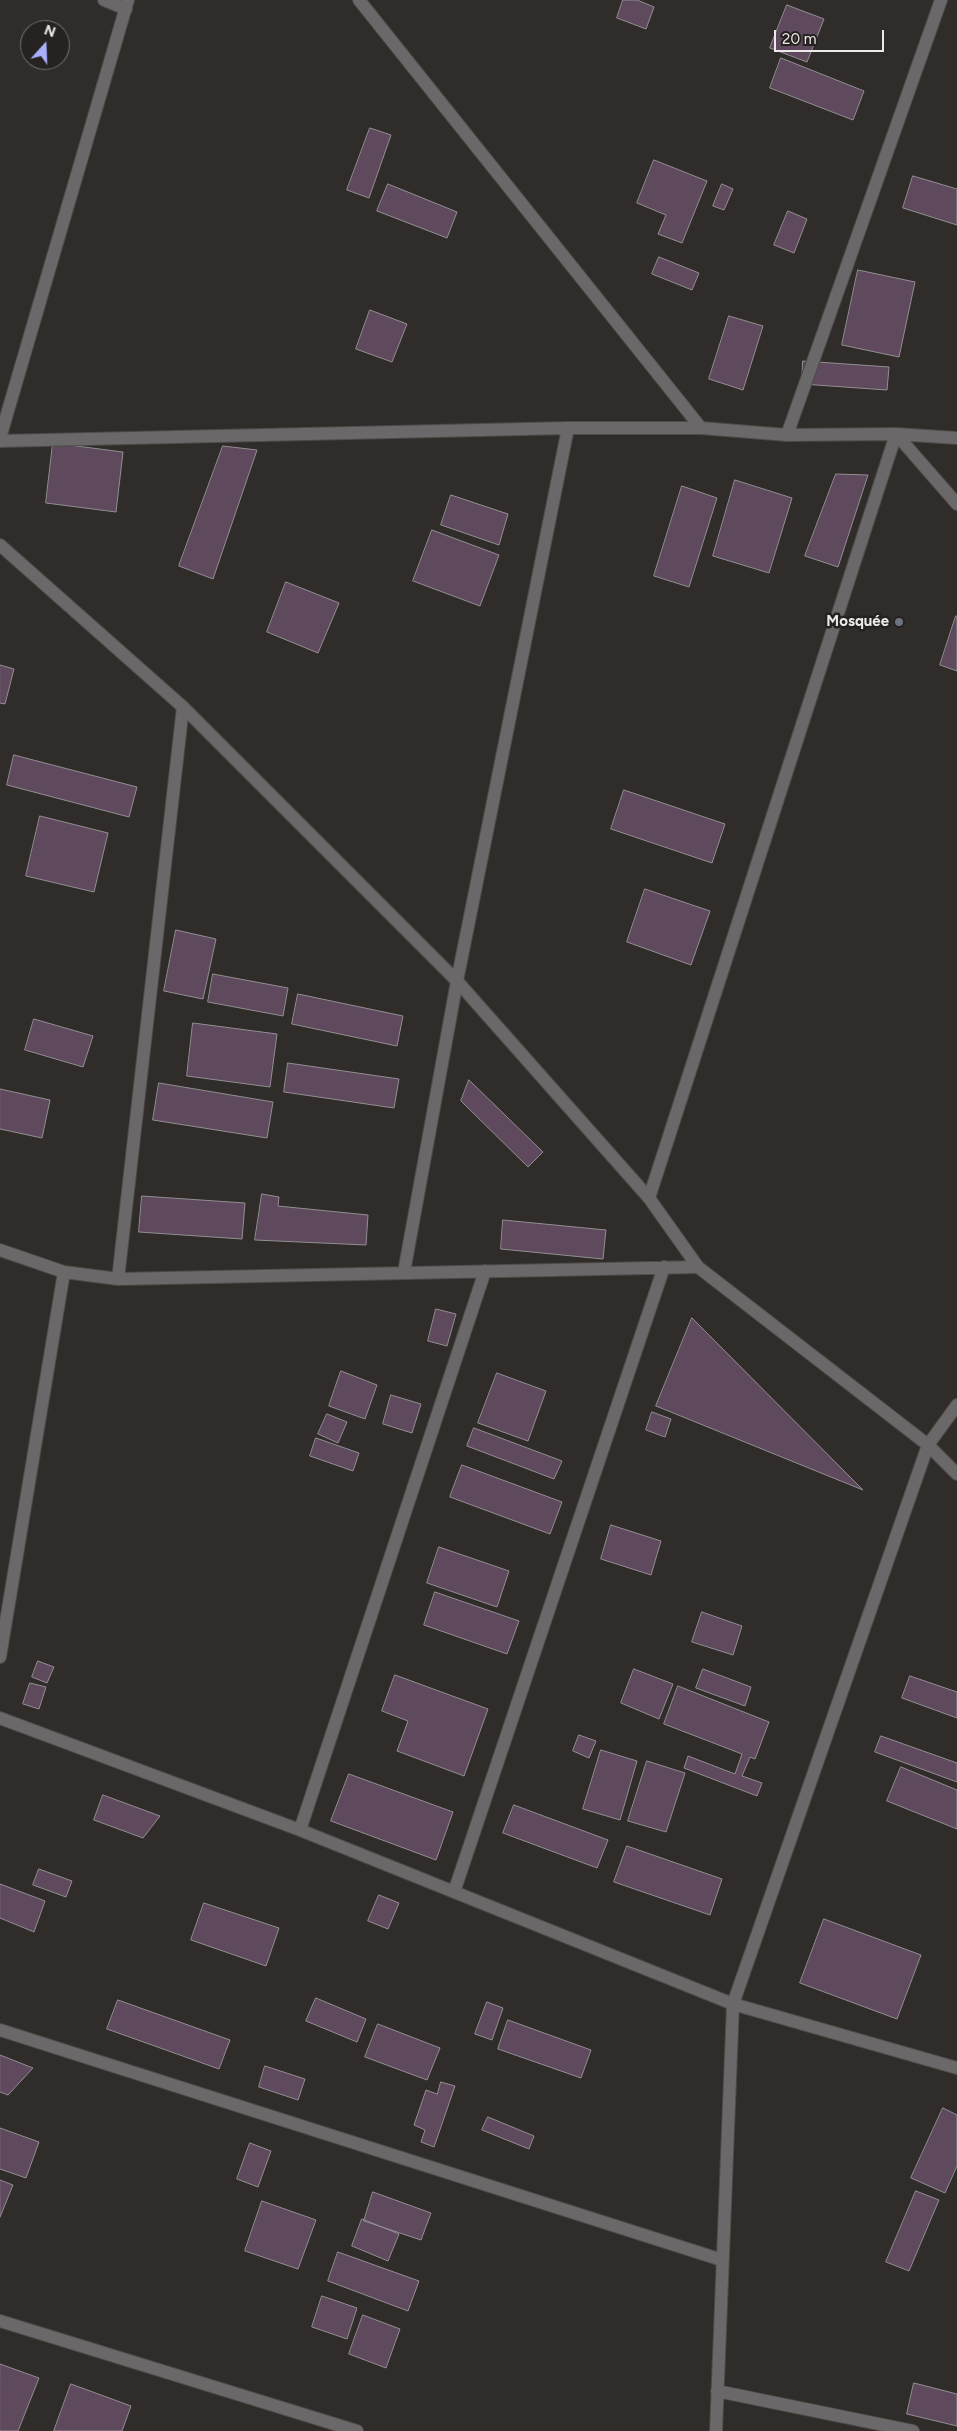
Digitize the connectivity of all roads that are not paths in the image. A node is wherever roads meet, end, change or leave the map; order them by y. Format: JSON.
{"nodes":[{"id":1,"x":104,"y":0,"type":"edge"},
{"id":2,"x":359,"y":0,"type":"edge"},
{"id":3,"x":941,"y":0,"type":"edge"},
{"id":4,"x":127,"y":4,"type":"edge"},
{"id":5,"x":568,"y":428,"type":"junction"},
{"id":6,"x":701,"y":428,"type":"junction"},
{"id":7,"x":896,"y":434,"type":"junction"},
{"id":8,"x":787,"y":435,"type":"junction"},
{"id":9,"x":957,"y":438,"type":"edge"},
{"id":10,"x":0,"y":440,"type":"edge"},
{"id":11,"x":957,"y":504,"type":"edge"},
{"id":12,"x":0,"y":545,"type":"edge"},
{"id":13,"x":183,"y":707,"type":"junction"},
{"id":14,"x":457,"y":981,"type":"junction"},
{"id":15,"x":649,"y":1198,"type":"junction"},
{"id":16,"x":0,"y":1250,"type":"edge"},
{"id":17,"x":698,"y":1267,"type":"junction"},
{"id":18,"x":664,"y":1268,"type":"junction"},
{"id":19,"x":485,"y":1271,"type":"junction"},
{"id":20,"x":64,"y":1272,"type":"junction"},
{"id":21,"x":404,"y":1272,"type":"junction"},
{"id":22,"x":118,"y":1279,"type":"junction"},
{"id":23,"x":957,"y":1405,"type":"edge"},
{"id":24,"x":928,"y":1444,"type":"junction"},
{"id":25,"x":957,"y":1474,"type":"edge"},
{"id":26,"x":0,"y":1656,"type":"edge"},
{"id":27,"x":0,"y":1718,"type":"edge"},
{"id":28,"x":300,"y":1830,"type":"junction"},
{"id":29,"x":454,"y":1892,"type":"junction"},
{"id":30,"x":733,"y":2004,"type":"junction"},
{"id":31,"x":0,"y":2030,"type":"edge"},
{"id":32,"x":957,"y":2068,"type":"edge"},
{"id":33,"x":722,"y":2260,"type":"junction"},
{"id":34,"x":0,"y":2320,"type":"edge"},
{"id":35,"x":717,"y":2391,"type":"junction"},
{"id":36,"x":357,"y":2431,"type":"edge"},
{"id":37,"x":716,"y":2431,"type":"edge"},
{"id":38,"x":913,"y":2431,"type":"edge"}],
"edges":[{"from":1,"to":4,"type":"street"},
{"from":2,"to":6,"type":"street"},
{"from":3,"to":8,"type":"street"},
{"from":4,"to":10,"type":"street"},
{"from":5,"to":6,"type":"street"},
{"from":5,"to":10,"type":"street"},
{"from":5,"to":14,"type":"street"},
{"from":6,"to":8,"type":"street"},
{"from":7,"to":8,"type":"street"},
{"from":7,"to":9,"type":"street"},
{"from":7,"to":11,"type":"street"},
{"from":7,"to":15,"type":"street"},
{"from":12,"to":13,"type":"street"},
{"from":13,"to":14,"type":"street"},
{"from":13,"to":22,"type":"street"},
{"from":14,"to":15,"type":"street"},
{"from":14,"to":21,"type":"street"},
{"from":15,"to":17,"type":"street"},
{"from":16,"to":20,"type":"street"},
{"from":17,"to":18,"type":"street"},
{"from":17,"to":24,"type":"street"},
{"from":18,"to":19,"type":"street"},
{"from":18,"to":29,"type":"street"},
{"from":19,"to":21,"type":"street"},
{"from":19,"to":28,"type":"street"},
{"from":20,"to":22,"type":"street"},
{"from":20,"to":26,"type":"street"},
{"from":21,"to":22,"type":"street"},
{"from":23,"to":24,"type":"street"},
{"from":24,"to":25,"type":"street"},
{"from":24,"to":30,"type":"street"},
{"from":27,"to":28,"type":"street"},
{"from":28,"to":29,"type":"street"},
{"from":29,"to":30,"type":"street"},
{"from":30,"to":32,"type":"street"},
{"from":30,"to":33,"type":"street"},
{"from":31,"to":33,"type":"street"},
{"from":33,"to":35,"type":"street"},
{"from":34,"to":36,"type":"street"},
{"from":35,"to":37,"type":"street"},
{"from":35,"to":38,"type":"street"}]}
